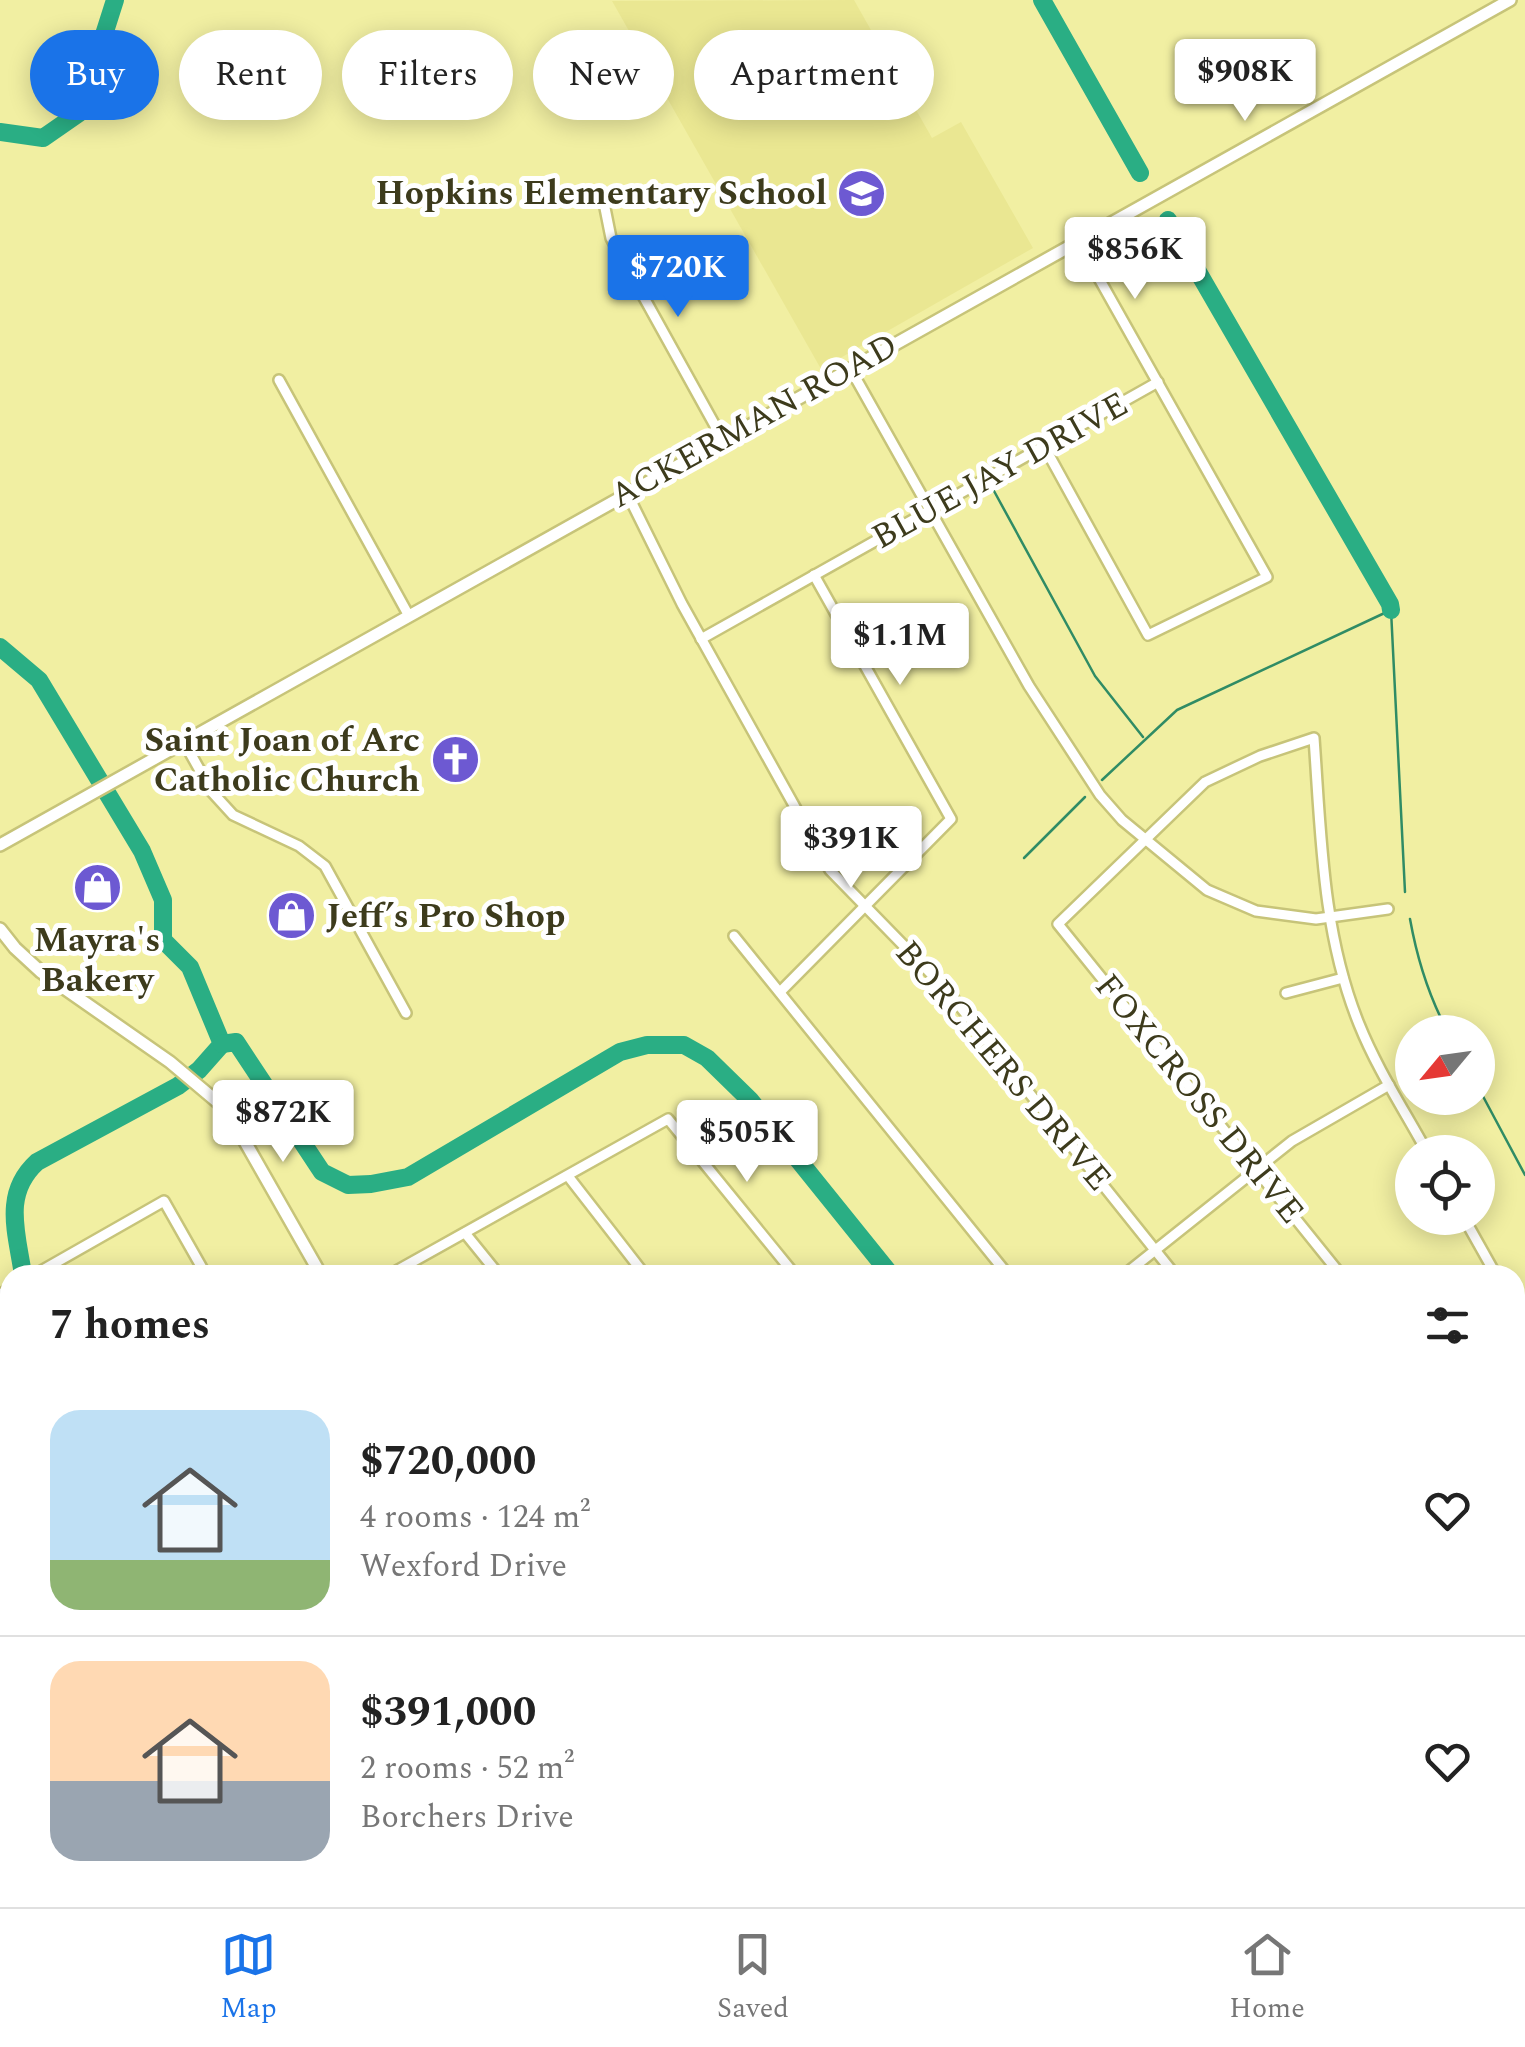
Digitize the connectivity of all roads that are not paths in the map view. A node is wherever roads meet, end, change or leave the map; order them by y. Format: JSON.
{"nodes":[{"id":1,"x":1510,"y":0,"type":"edge"},
{"id":2,"x":604,"y":208,"type":"dead end"},
{"id":3,"x":1078,"y":241,"type":"junction"},
{"id":4,"x":850,"y":368,"type":"junction"},
{"id":5,"x":279,"y":380,"type":"dead end"},
{"id":6,"x":1158,"y":382,"type":"junction"},
{"id":7,"x":723,"y":440,"type":"junction"},
{"id":8,"x":1044,"y":446,"type":"junction"},
{"id":9,"x":626,"y":493,"type":"junction"},
{"id":10,"x":930,"y":511,"type":"junction"},
{"id":11,"x":814,"y":575,"type":"junction"},
{"id":12,"x":409,"y":616,"type":"junction"},
{"id":13,"x":701,"y":639,"type":"junction"},
{"id":14,"x":184,"y":742,"type":"junction"},
{"id":15,"x":1145,"y":840,"type":"junction"},
{"id":16,"x":0,"y":845,"type":"edge"},
{"id":17,"x":865,"y":905,"type":"junction"},
{"id":18,"x":1388,"y":910,"type":"dead end"},
{"id":19,"x":1328,"y":917,"type":"junction"},
{"id":20,"x":0,"y":929,"type":"edge"},
{"id":21,"x":734,"y":936,"type":"dead end"},
{"id":22,"x":1343,"y":978,"type":"junction"},
{"id":23,"x":780,"y":992,"type":"junction"},
{"id":24,"x":1286,"y":993,"type":"dead end"},
{"id":25,"x":406,"y":1013,"type":"dead end"},
{"id":26,"x":1390,"y":1085,"type":"junction"},
{"id":27,"x":1418,"y":1135,"type":"edge"},
{"id":28,"x":1255,"y":1168,"type":"junction"},
{"id":29,"x":568,"y":1176,"type":"junction"},
{"id":30,"x":465,"y":1233,"type":"junction"},
{"id":31,"x":1474,"y":1235,"type":"edge"},
{"id":32,"x":1155,"y":1251,"type":"junction"},
{"id":33,"x":52,"y":1265,"type":"edge"},
{"id":34,"x":200,"y":1265,"type":"edge"},
{"id":35,"x":315,"y":1265,"type":"edge"},
{"id":36,"x":407,"y":1265,"type":"edge"},
{"id":37,"x":491,"y":1265,"type":"edge"},
{"id":38,"x":637,"y":1265,"type":"edge"},
{"id":39,"x":787,"y":1265,"type":"edge"},
{"id":40,"x":1000,"y":1265,"type":"edge"},
{"id":41,"x":1137,"y":1265,"type":"edge"},
{"id":42,"x":1166,"y":1265,"type":"edge"},
{"id":43,"x":1332,"y":1265,"type":"edge"},
{"id":44,"x":1490,"y":1265,"type":"edge"}],
"edges":[{"from":1,"to":3,"type":"street","name":"ACKERMAN ROAD"},
{"from":2,"to":7,"type":"street"},
{"from":3,"to":4,"type":"street","name":"ACKERMAN ROAD"},
{"from":3,"to":6,"type":"street","name":"BLUE JAY DRIVE"},
{"from":4,"to":7,"type":"street","name":"ACKERMAN ROAD"},
{"from":4,"to":10,"type":"street"},
{"from":5,"to":12,"type":"street"},
{"from":6,"to":8,"type":"street","name":"BLUE JAY DRIVE"},
{"from":6,"to":8,"type":"street"},
{"from":7,"to":9,"type":"street","name":"ACKERMAN ROAD"},
{"from":8,"to":10,"type":"street","name":"BLUE JAY DRIVE"},
{"from":9,"to":12,"type":"street","name":"ACKERMAN ROAD"},
{"from":9,"to":13,"type":"street","name":"BORCHERS DRIVE"},
{"from":10,"to":11,"type":"street","name":"BLUE JAY DRIVE"},
{"from":10,"to":15,"type":"street"},
{"from":11,"to":13,"type":"street","name":"BLUE JAY DRIVE"},
{"from":11,"to":17,"type":"street"},
{"from":12,"to":14,"type":"street","name":"ACKERMAN ROAD"},
{"from":13,"to":17,"type":"street","name":"BORCHERS DRIVE"},
{"from":14,"to":16,"type":"street","name":"ACKERMAN ROAD"},
{"from":14,"to":25,"type":"street"},
{"from":15,"to":19,"type":"street"},
{"from":15,"to":19,"type":"street"},
{"from":15,"to":28,"type":"street","name":"FOXCROSS DRIVE"},
{"from":17,"to":23,"type":"street"},
{"from":17,"to":32,"type":"street","name":"BORCHERS DRIVE"},
{"from":18,"to":19,"type":"street"},
{"from":19,"to":22,"type":"street"},
{"from":20,"to":35,"type":"street"},
{"from":21,"to":23,"type":"street"},
{"from":22,"to":24,"type":"street"},
{"from":22,"to":26,"type":"street"},
{"from":23,"to":40,"type":"street"},
{"from":26,"to":27,"type":"street"},
{"from":26,"to":28,"type":"street"},
{"from":28,"to":32,"type":"street"},
{"from":28,"to":43,"type":"street","name":"FOXCROSS DRIVE"},
{"from":29,"to":30,"type":"street"},
{"from":29,"to":38,"type":"street"},
{"from":29,"to":39,"type":"street"},
{"from":30,"to":36,"type":"street"},
{"from":30,"to":37,"type":"street"},
{"from":31,"to":44,"type":"street"},
{"from":32,"to":41,"type":"street"},
{"from":32,"to":42,"type":"street","name":"BORCHERS DRIVE"},
{"from":33,"to":34,"type":"street"}]}
